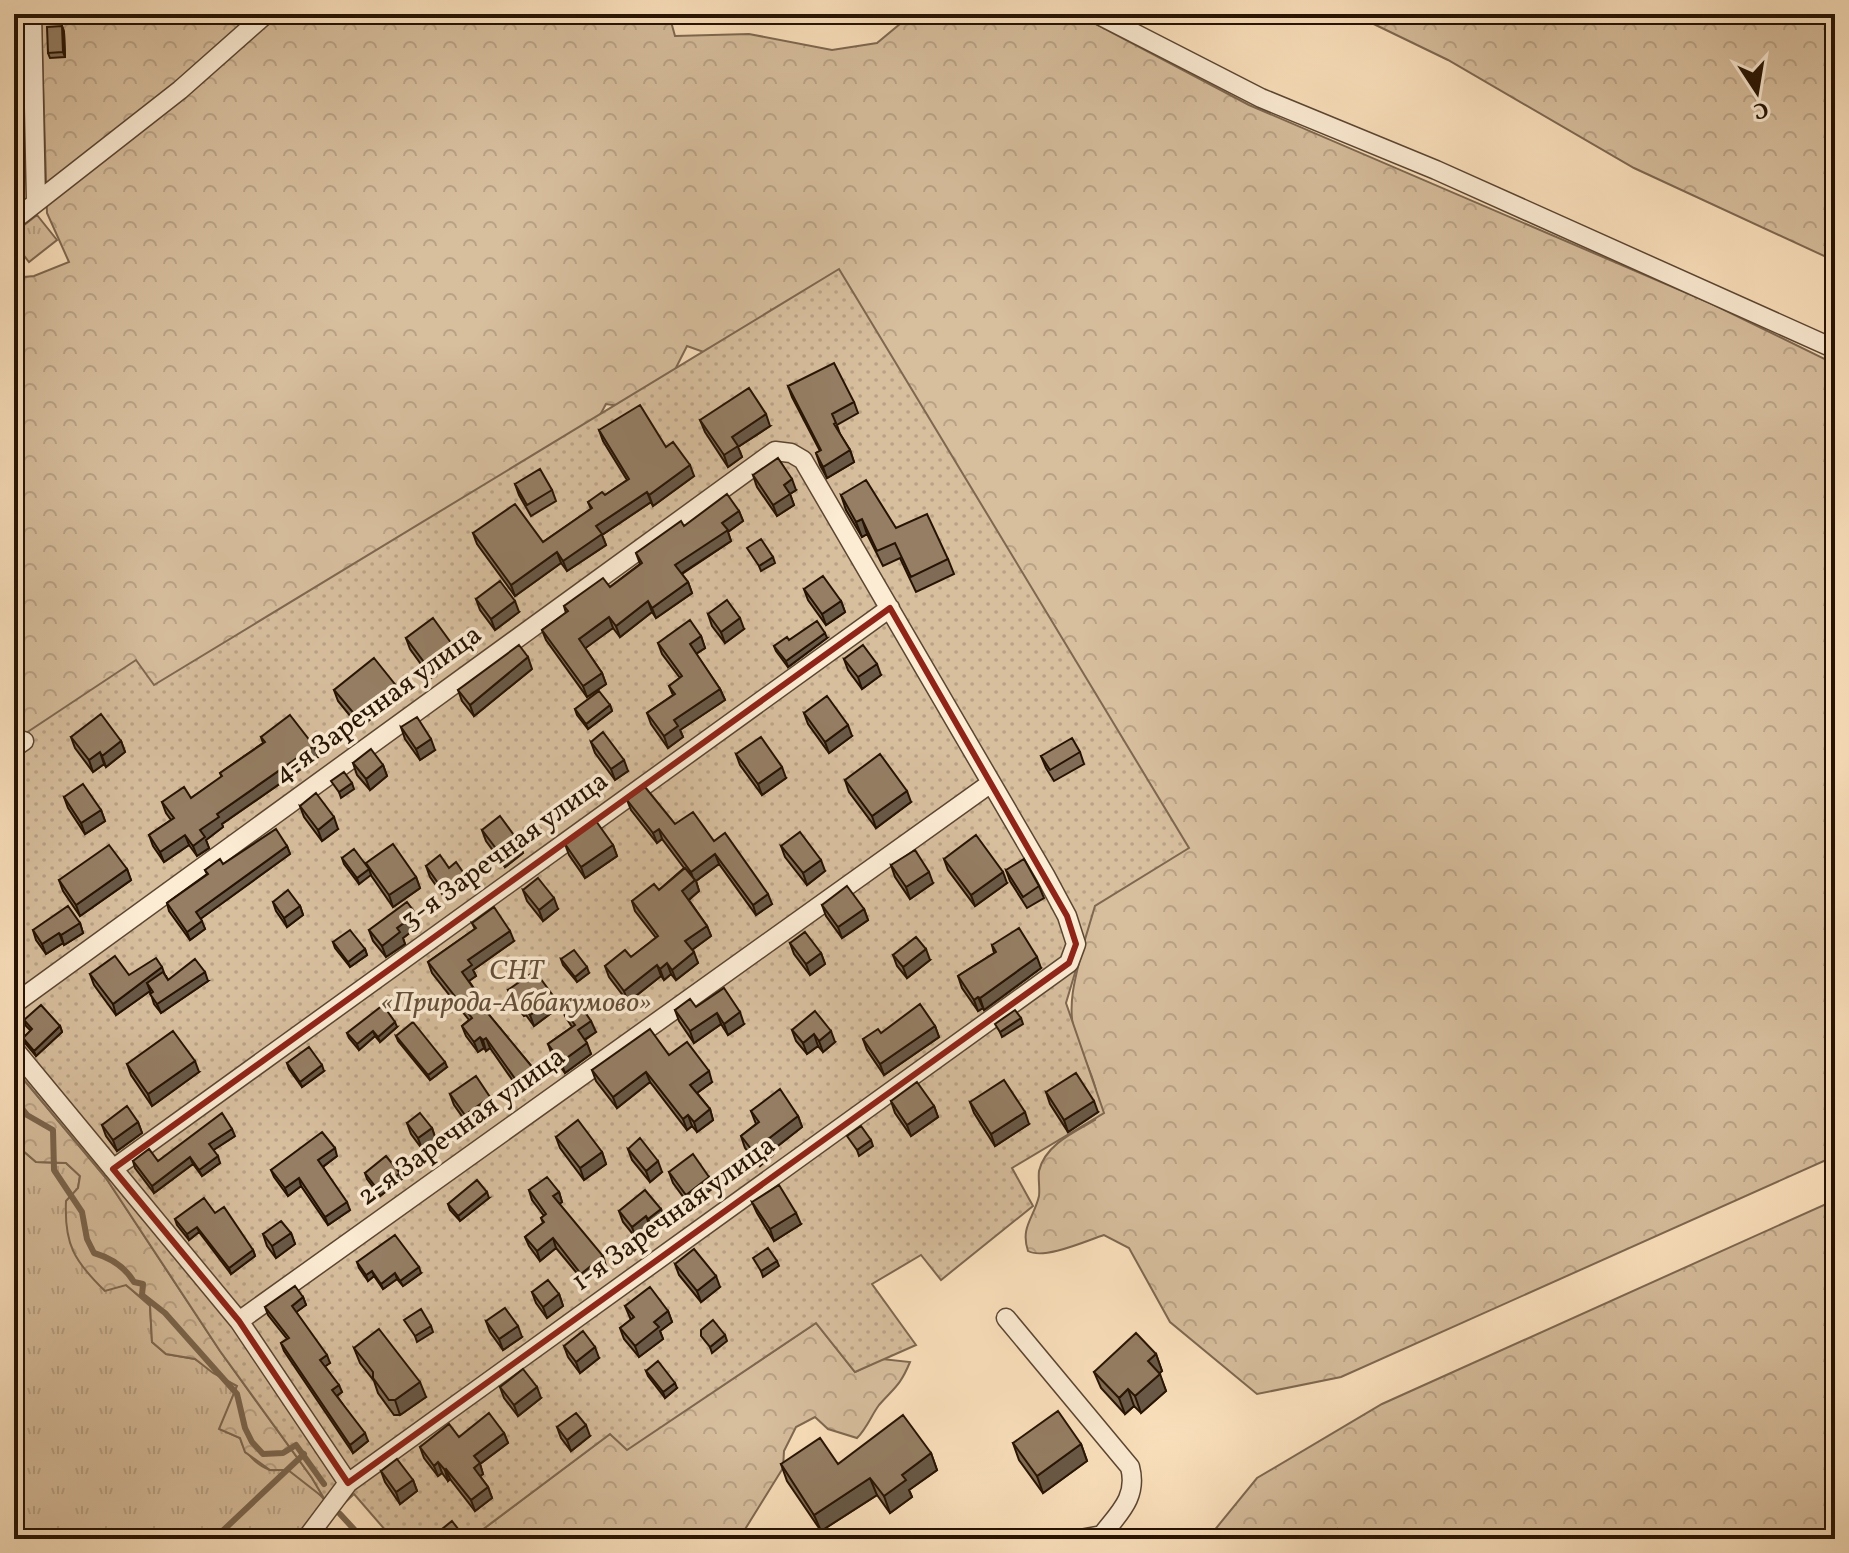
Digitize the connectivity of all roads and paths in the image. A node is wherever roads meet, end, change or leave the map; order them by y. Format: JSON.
{"nodes":[{"id":1,"x":32,"y":14,"type":"edge"},
{"id":2,"x":266,"y":14,"type":"edge"},
{"id":3,"x":1097,"y":14,"type":"edge"},
{"id":4,"x":36,"y":201,"type":"junction"},
{"id":5,"x":14,"y":220,"type":"edge"},
{"id":6,"x":1835,"y":349,"type":"edge"},
{"id":7,"x":775,"y":451,"type":"joint"},
{"id":8,"x":890,"y":608,"type":"junction"},
{"id":9,"x":991,"y":783,"type":"junction"},
{"id":10,"x":14,"y":1004,"type":"edge"},
{"id":11,"x":14,"y":1049,"type":"edge"},
{"id":12,"x":113,"y":1169,"type":"junction"},
{"id":13,"x":1006,"y":1318,"type":"dead end"},
{"id":14,"x":239,"y":1321,"type":"junction"},
{"id":15,"x":348,"y":1483,"type":"junction"},
{"id":16,"x":1104,"y":1537,"type":"edge"},
{"id":17,"x":306,"y":1539,"type":"edge"},
{"id":18,"x":980,"y":1539,"type":"edge"},
{"id":19,"x":1036,"y":1539,"type":"edge"},
{"id":20,"x":1080,"y":1539,"type":"edge"}],
"edges":[{"from":1,"to":4,"type":"street"},
{"from":2,"to":4,"type":"street"},
{"from":3,"to":6,"type":"street"},
{"from":4,"to":5,"type":"street"},
{"from":7,"to":8,"type":"street","name":"1-я Заречная улица"},
{"from":7,"to":10,"type":"street","name":"4-я Заречная улица"},
{"from":8,"to":9,"type":"street","name":"1-я Заречная улица"},
{"from":8,"to":12,"type":"street","name":"3-я Заречная улица"},
{"from":9,"to":14,"type":"street","name":"2-я Заречная улица"},
{"from":9,"to":15,"type":"street","name":"1-я Заречная улица"},
{"from":11,"to":12,"type":"street"},
{"from":12,"to":14,"type":"street"},
{"from":13,"to":16,"type":"street"},
{"from":14,"to":15,"type":"street"},
{"from":15,"to":17,"type":"street","name":"1-я Заречная улица"},
{"from":16,"to":20,"type":"street"},
{"from":18,"to":19,"type":"street"}]}
